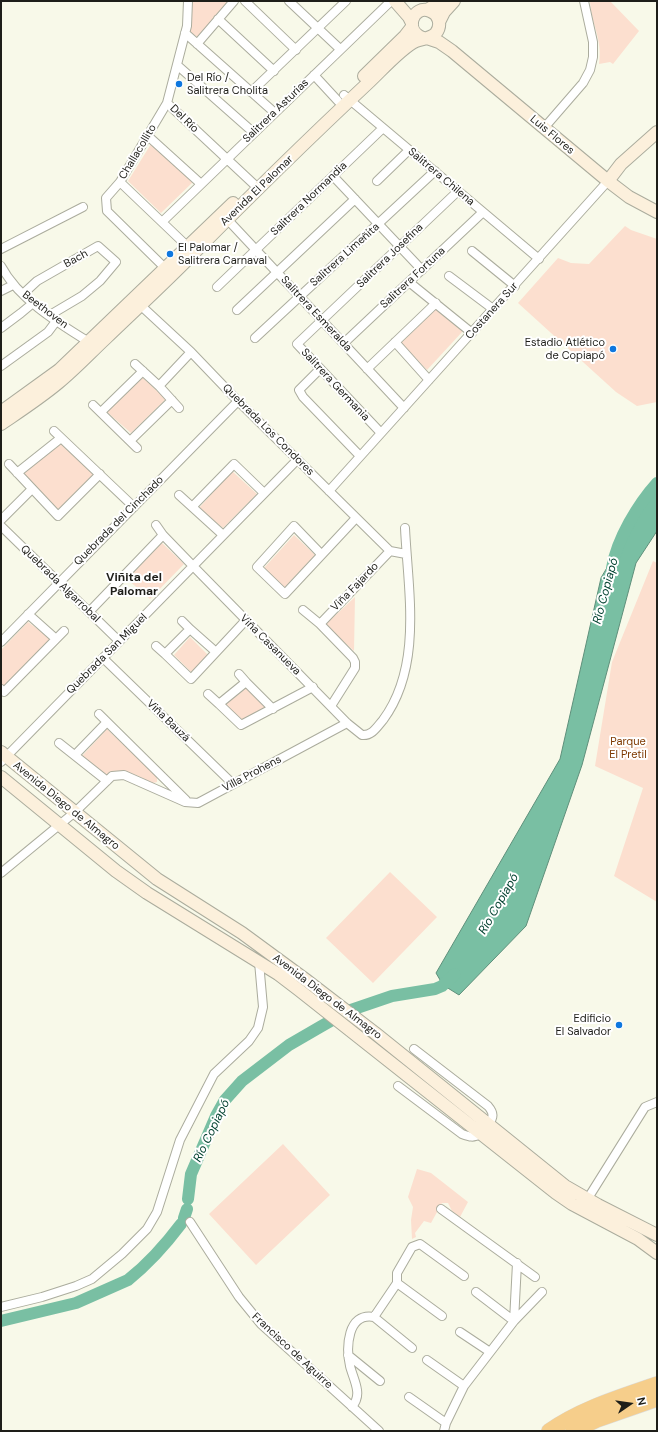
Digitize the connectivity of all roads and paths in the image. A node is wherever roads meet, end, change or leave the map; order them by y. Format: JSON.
{"nodes":[{"id":1,"x":188,"y":1,"type":"edge"},
{"id":2,"x":234,"y":1,"type":"edge"},
{"id":3,"x":244,"y":1,"type":"edge"},
{"id":4,"x":289,"y":1,"type":"edge"},
{"id":5,"x":391,"y":1,"type":"edge"},
{"id":6,"x":395,"y":1,"type":"edge"},
{"id":7,"x":403,"y":1,"type":"edge"},
{"id":8,"x":440,"y":1,"type":"edge"},
{"id":9,"x":454,"y":1,"type":"edge"},
{"id":10,"x":584,"y":1,"type":"edge"},
{"id":11,"x":341,"y":2,"type":"edge"},
{"id":12,"x":424,"y":10,"type":"junction"},
{"id":13,"x":218,"y":19,"type":"junction"},
{"id":14,"x":412,"y":25,"type":"junction"},
{"id":15,"x":439,"y":25,"type":"junction"},
{"id":16,"x":318,"y":28,"type":"junction"},
{"id":17,"x":185,"y":33,"type":"junction"},
{"id":18,"x":425,"y":38,"type":"junction"},
{"id":19,"x":198,"y":44,"type":"junction"},
{"id":20,"x":340,"y":49,"type":"junction"},
{"id":21,"x":296,"y":50,"type":"junction"},
{"id":22,"x":452,"y":51,"type":"junction"},
{"id":23,"x":177,"y":65,"type":"junction"},
{"id":24,"x":274,"y":71,"type":"junction"},
{"id":25,"x":314,"y":75,"type":"junction"},
{"id":26,"x":251,"y":92,"type":"junction"},
{"id":27,"x":344,"y":99,"type":"junction"},
{"id":28,"x":167,"y":104,"type":"junction"},
{"id":29,"x":275,"y":113,"type":"junction"},
{"id":30,"x":383,"y":128,"type":"junction"},
{"id":31,"x":544,"y":128,"type":"junction"},
{"id":32,"x":657,"y":132,"type":"edge"},
{"id":33,"x":254,"y":133,"type":"junction"},
{"id":34,"x":148,"y":136,"type":"junction"},
{"id":35,"x":409,"y":150,"type":"junction"},
{"id":36,"x":227,"y":159,"type":"junction"},
{"id":37,"x":435,"y":171,"type":"junction"},
{"id":38,"x":333,"y":176,"type":"junction"},
{"id":39,"x":377,"y":181,"type":"dead end"},
{"id":40,"x":608,"y":181,"type":"junction"},
{"id":41,"x":120,"y":182,"type":"junction"},
{"id":42,"x":201,"y":184,"type":"junction"},
{"id":43,"x":256,"y":187,"type":"junction"},
{"id":44,"x":458,"y":191,"type":"junction"},
{"id":45,"x":355,"y":199,"type":"junction"},
{"id":46,"x":83,"y":207,"type":"dead end"},
{"id":47,"x":483,"y":212,"type":"junction"},
{"id":48,"x":657,"y":212,"type":"edge"},
{"id":49,"x":228,"y":219,"type":"junction"},
{"id":50,"x":162,"y":222,"type":"junction"},
{"id":51,"x":378,"y":224,"type":"junction"},
{"id":52,"x":187,"y":246,"type":"junction"},
{"id":53,"x":400,"y":246,"type":"junction"},
{"id":54,"x":1,"y":250,"type":"edge"},
{"id":55,"x":256,"y":250,"type":"junction"},
{"id":56,"x":472,"y":251,"type":"dead end"},
{"id":57,"x":539,"y":259,"type":"junction"},
{"id":58,"x":1,"y":266,"type":"edge"},
{"id":59,"x":165,"y":268,"type":"junction"},
{"id":60,"x":422,"y":270,"type":"junction"},
{"id":61,"x":278,"y":273,"type":"junction"},
{"id":62,"x":449,"y":276,"type":"dead end"},
{"id":63,"x":409,"y":282,"type":"junction"},
{"id":64,"x":13,"y":285,"type":"junction"},
{"id":65,"x":514,"y":286,"type":"junction"},
{"id":66,"x":217,"y":287,"type":"dead end"},
{"id":67,"x":1,"y":291,"type":"edge"},
{"id":68,"x":22,"y":294,"type":"junction"},
{"id":69,"x":300,"y":296,"type":"junction"},
{"id":70,"x":137,"y":302,"type":"junction"},
{"id":71,"x":33,"y":303,"type":"junction"},
{"id":72,"x":436,"y":303,"type":"junction"},
{"id":73,"x":493,"y":309,"type":"junction"},
{"id":74,"x":237,"y":310,"type":"dead end"},
{"id":75,"x":50,"y":315,"type":"junction"},
{"id":76,"x":57,"y":320,"type":"junction"},
{"id":77,"x":322,"y":321,"type":"junction"},
{"id":78,"x":1,"y":328,"type":"edge"},
{"id":79,"x":472,"y":333,"type":"junction"},
{"id":80,"x":255,"y":338,"type":"dead end"},
{"id":81,"x":395,"y":342,"type":"junction"},
{"id":82,"x":344,"y":343,"type":"junction"},
{"id":83,"x":93,"y":344,"type":"junction"},
{"id":84,"x":191,"y":352,"type":"junction"},
{"id":85,"x":135,"y":364,"type":"dead end"},
{"id":86,"x":1,"y":366,"type":"edge"},
{"id":87,"x":320,"y":369,"type":"junction"},
{"id":88,"x":367,"y":369,"type":"junction"},
{"id":89,"x":143,"y":371,"type":"junction"},
{"id":90,"x":429,"y":380,"type":"junction"},
{"id":91,"x":159,"y":386,"type":"junction"},
{"id":92,"x":172,"y":400,"type":"junction"},
{"id":93,"x":238,"y":401,"type":"junction"},
{"id":94,"x":93,"y":405,"type":"dead end"},
{"id":95,"x":180,"y":408,"type":"dead end"},
{"id":96,"x":404,"y":408,"type":"junction"},
{"id":97,"x":1,"y":412,"type":"edge"},
{"id":98,"x":101,"y":412,"type":"junction"},
{"id":99,"x":1,"y":424,"type":"edge"},
{"id":100,"x":54,"y":431,"type":"dead end"},
{"id":101,"x":381,"y":434,"type":"junction"},
{"id":102,"x":62,"y":438,"type":"junction"},
{"id":103,"x":130,"y":441,"type":"junction"},
{"id":104,"x":137,"y":448,"type":"dead end"},
{"id":105,"x":360,"y":456,"type":"junction"},
{"id":106,"x":297,"y":460,"type":"junction"},
{"id":107,"x":9,"y":464,"type":"dead end"},
{"id":108,"x":17,"y":473,"type":"junction"},
{"id":109,"x":100,"y":474,"type":"junction"},
{"id":110,"x":32,"y":489,"type":"junction"},
{"id":111,"x":329,"y":491,"type":"junction"},
{"id":112,"x":264,"y":494,"type":"junction"},
{"id":113,"x":179,"y":495,"type":"dead end"},
{"id":114,"x":134,"y":507,"type":"junction"},
{"id":115,"x":192,"y":507,"type":"junction"},
{"id":116,"x":356,"y":518,"type":"junction"},
{"id":117,"x":1,"y":520,"type":"edge"},
{"id":118,"x":156,"y":525,"type":"dead end"},
{"id":119,"x":1,"y":526,"type":"edge"},
{"id":120,"x":406,"y":528,"type":"dead end"},
{"id":121,"x":163,"y":535,"type":"junction"},
{"id":122,"x":223,"y":536,"type":"junction"},
{"id":123,"x":390,"y":551,"type":"junction"},
{"id":124,"x":321,"y":554,"type":"junction"},
{"id":125,"x":406,"y":554,"type":"junction"},
{"id":126,"x":193,"y":566,"type":"junction"},
{"id":127,"x":59,"y":583,"type":"junction"},
{"id":128,"x":303,"y":610,"type":"dead end"},
{"id":129,"x":89,"y":612,"type":"junction"},
{"id":130,"x":28,"y":614,"type":"junction"},
{"id":131,"x":246,"y":620,"type":"junction"},
{"id":132,"x":182,"y":621,"type":"dead end"},
{"id":133,"x":320,"y":624,"type":"junction"},
{"id":134,"x":190,"y":629,"type":"junction"},
{"id":135,"x":64,"y":631,"type":"dead end"},
{"id":136,"x":56,"y":640,"type":"junction"},
{"id":137,"x":1,"y":642,"type":"edge"},
{"id":138,"x":119,"y":642,"type":"junction"},
{"id":139,"x":156,"y":646,"type":"dead end"},
{"id":140,"x":216,"y":652,"type":"junction"},
{"id":141,"x":165,"y":654,"type":"junction"},
{"id":142,"x":103,"y":658,"type":"junction"},
{"id":143,"x":239,"y":674,"type":"dead end"},
{"id":144,"x":246,"y":682,"type":"junction"},
{"id":145,"x":313,"y":687,"type":"junction"},
{"id":146,"x":2,"y":690,"type":"edge"},
{"id":147,"x":208,"y":694,"type":"dead end"},
{"id":148,"x":219,"y":704,"type":"junction"},
{"id":149,"x":331,"y":706,"type":"junction"},
{"id":150,"x":273,"y":709,"type":"junction"},
{"id":151,"x":99,"y":714,"type":"dead end"},
{"id":152,"x":107,"y":722,"type":"junction"},
{"id":153,"x":347,"y":723,"type":"junction"},
{"id":154,"x":59,"y":743,"type":"dead end"},
{"id":155,"x":75,"y":755,"type":"junction"},
{"id":156,"x":3,"y":757,"type":"edge"},
{"id":157,"x":162,"y":776,"type":"junction"},
{"id":158,"x":1,"y":777,"type":"edge"},
{"id":159,"x":107,"y":780,"type":"junction"},
{"id":160,"x":232,"y":784,"type":"junction"},
{"id":161,"x":155,"y":789,"type":"junction"},
{"id":162,"x":188,"y":802,"type":"junction"},
{"id":163,"x":75,"y":812,"type":"junction"},
{"id":164,"x":59,"y":825,"type":"junction"},
{"id":165,"x":1,"y":873,"type":"edge"},
{"id":166,"x":150,"y":874,"type":"junction"},
{"id":167,"x":138,"y":887,"type":"junction"},
{"id":168,"x":259,"y":962,"type":"junction"},
{"id":169,"x":414,"y":1049,"type":"dead end"},
{"id":170,"x":398,"y":1086,"type":"dead end"},
{"id":171,"x":657,"y":1102,"type":"edge"},
{"id":172,"x":485,"y":1129,"type":"junction"},
{"id":173,"x":584,"y":1204,"type":"junction"},
{"id":174,"x":441,"y":1209,"type":"dead end"},
{"id":175,"x":190,"y":1222,"type":"dead end"},
{"id":176,"x":657,"y":1235,"type":"edge"},
{"id":177,"x":657,"y":1253,"type":"edge"},
{"id":178,"x":517,"y":1263,"type":"junction"},
{"id":179,"x":464,"y":1276,"type":"dead end"},
{"id":180,"x":535,"y":1276,"type":"dead end"},
{"id":181,"x":397,"y":1283,"type":"junction"},
{"id":182,"x":476,"y":1292,"type":"dead end"},
{"id":183,"x":542,"y":1292,"type":"dead end"},
{"id":184,"x":1,"y":1307,"type":"edge"},
{"id":185,"x":442,"y":1316,"type":"dead end"},
{"id":186,"x":374,"y":1317,"type":"junction"},
{"id":187,"x":514,"y":1321,"type":"junction"},
{"id":188,"x":460,"y":1332,"type":"dead end"},
{"id":189,"x":412,"y":1348,"type":"dead end"},
{"id":190,"x":490,"y":1352,"type":"junction"},
{"id":191,"x":348,"y":1355,"type":"junction"},
{"id":192,"x":427,"y":1360,"type":"dead end"},
{"id":193,"x":380,"y":1382,"type":"dead end"},
{"id":194,"x":657,"y":1384,"type":"edge"},
{"id":195,"x":464,"y":1386,"type":"junction"},
{"id":196,"x":409,"y":1397,"type":"dead end"},
{"id":197,"x":657,"y":1399,"type":"edge"},
{"id":198,"x":352,"y":1407,"type":"junction"},
{"id":199,"x":445,"y":1427,"type":"edge"},
{"id":200,"x":379,"y":1431,"type":"edge"},
{"id":201,"x":549,"y":1431,"type":"edge"},
{"id":202,"x":573,"y":1431,"type":"edge"}],
"edges":[{"from":1,"to":17,"type":"street","name":"Del Río"},
{"from":2,"to":13,"type":"street"},
{"from":3,"to":21,"type":"street"},
{"from":4,"to":16,"type":"street"},
{"from":5,"to":20,"type":"street","name":"Salitrera Asturias"},
{"from":6,"to":14,"type":"street"},
{"from":7,"to":12,"type":"street"},
{"from":8,"to":12,"type":"street"},
{"from":9,"to":15,"type":"street"},
{"from":10,"to":31,"type":"street"},
{"from":11,"to":16,"type":"street"},
{"from":12,"to":14,"type":"street"},
{"from":12,"to":15,"type":"street"},
{"from":13,"to":19,"type":"street"},
{"from":13,"to":24,"type":"street"},
{"from":14,"to":18,"type":"street"},
{"from":14,"to":27,"type":"street","name":"Avenida El Palomar"},
{"from":15,"to":18,"type":"street"},
{"from":15,"to":22,"type":"street","name":"Luis Flores"},
{"from":16,"to":20,"type":"street"},
{"from":16,"to":21,"type":"street"},
{"from":17,"to":19,"type":"street"},
{"from":17,"to":23,"type":"street","name":"Del Río"},
{"from":18,"to":22,"type":"street","name":"Luis Flores"},
{"from":18,"to":27,"type":"street","name":"Avenida El Palomar"},
{"from":19,"to":26,"type":"street"},
{"from":20,"to":25,"type":"street","name":"Salitrera Asturias"},
{"from":21,"to":24,"type":"street"},
{"from":22,"to":31,"type":"street","name":"Luis Flores"},
{"from":23,"to":28,"type":"street","name":"Del Río"},
{"from":23,"to":33,"type":"street"},
{"from":24,"to":26,"type":"street"},
{"from":25,"to":27,"type":"street","name":"Salitrera Chilena"},
{"from":25,"to":29,"type":"street","name":"Salitrera Asturias"},
{"from":26,"to":29,"type":"street"},
{"from":27,"to":30,"type":"street","name":"Salitrera Chilena"},
{"from":27,"to":43,"type":"street","name":"Avenida El Palomar"},
{"from":28,"to":34,"type":"street","name":"Challacollito"},
{"from":28,"to":36,"type":"street","name":"Del Río"},
{"from":29,"to":33,"type":"street","name":"Salitrera Asturias"},
{"from":30,"to":35,"type":"street","name":"Salitrera Chilena"},
{"from":30,"to":38,"type":"street","name":"Salitrera Normandia"},
{"from":31,"to":40,"type":"street","name":"Luis Flores"},
{"from":32,"to":40,"type":"street","name":"Costanera Sur"},
{"from":33,"to":36,"type":"street","name":"Salitrera Asturias"},
{"from":34,"to":41,"type":"street","name":"Challacollito"},
{"from":34,"to":42,"type":"street"},
{"from":35,"to":37,"type":"street","name":"Salitrera Chilena"},
{"from":35,"to":39,"type":"street"},
{"from":36,"to":42,"type":"street","name":"Salitrera Asturias"},
{"from":36,"to":43,"type":"street","name":"Del Río"},
{"from":37,"to":44,"type":"street","name":"Salitrera Chilena"},
{"from":37,"to":51,"type":"street","name":"Salitrera Limeñita"},
{"from":38,"to":45,"type":"street"},
{"from":38,"to":55,"type":"street","name":"Salitrera Normandia"},
{"from":40,"to":48,"type":"street","name":"Luis Flores"},
{"from":40,"to":57,"type":"street","name":"Costanera Sur"},
{"from":41,"to":50,"type":"street"},
{"from":41,"to":59,"type":"street","name":"Challacollito"},
{"from":42,"to":50,"type":"street","name":"Salitrera Asturias"},
{"from":43,"to":49,"type":"street","name":"Avenida El Palomar"},
{"from":43,"to":52,"type":"street","name":"Avenida El Palomar"},
{"from":44,"to":47,"type":"street","name":"Salitrera Chilena"},
{"from":44,"to":53,"type":"street","name":"Salitrera Josefina"},
{"from":45,"to":51,"type":"street"},
{"from":45,"to":61,"type":"street"},
{"from":46,"to":54,"type":"street"},
{"from":47,"to":57,"type":"street","name":"Salitrera Chilena"},
{"from":47,"to":60,"type":"street","name":"Salitrera Fortuna"},
{"from":49,"to":55,"type":"street","name":"Salitrera Esmeralda"},
{"from":49,"to":70,"type":"street","name":"Avenida El Palomar"},
{"from":50,"to":52,"type":"street"},
{"from":51,"to":53,"type":"street"},
{"from":51,"to":69,"type":"street","name":"Salitrera Limeñita"},
{"from":52,"to":59,"type":"street","name":"Avenida El Palomar"},
{"from":53,"to":60,"type":"street"},
{"from":53,"to":77,"type":"street","name":"Salitrera Josefina"},
{"from":55,"to":61,"type":"street","name":"Salitrera Esmeralda"},
{"from":55,"to":66,"type":"street","name":"Salitrera Normandia"},
{"from":56,"to":65,"type":"street"},
{"from":57,"to":65,"type":"street","name":"Costanera Sur"},
{"from":58,"to":64,"type":"street","name":"Beethoven"},
{"from":59,"to":70,"type":"street","name":"Avenida El Palomar"},
{"from":60,"to":63,"type":"street","name":"Salitrera Fortuna"},
{"from":61,"to":69,"type":"street","name":"Salitrera Esmeralda"},
{"from":61,"to":74,"type":"street"},
{"from":62,"to":73,"type":"street"},
{"from":63,"to":72,"type":"street"},
{"from":63,"to":82,"type":"street","name":"Salitrera Fortuna"},
{"from":64,"to":67,"type":"street"},
{"from":64,"to":68,"type":"street","name":"Beethoven"},
{"from":65,"to":73,"type":"street","name":"Costanera Sur"},
{"from":68,"to":71,"type":"street","name":"Beethoven"},
{"from":68,"to":75,"type":"street","name":"Bach"},
{"from":69,"to":77,"type":"street","name":"Salitrera Esmeralda"},
{"from":69,"to":80,"type":"street","name":"Salitrera Limeñita"},
{"from":70,"to":83,"type":"street","name":"Avenida El Palomar"},
{"from":70,"to":84,"type":"street","name":"Quebrada Los Condores"},
{"from":71,"to":75,"type":"street","name":"Beethoven"},
{"from":71,"to":78,"type":"street"},
{"from":72,"to":79,"type":"street"},
{"from":72,"to":81,"type":"street"},
{"from":73,"to":79,"type":"street","name":"Costanera Sur"},
{"from":75,"to":76,"type":"street","name":"Beethoven"},
{"from":76,"to":83,"type":"street","name":"Beethoven"},
{"from":76,"to":86,"type":"street"},
{"from":77,"to":82,"type":"street","name":"Salitrera Esmeralda"},
{"from":77,"to":87,"type":"street","name":"Salitrera Germania"},
{"from":79,"to":90,"type":"street","name":"Costanera Sur"},
{"from":81,"to":88,"type":"street"},
{"from":81,"to":90,"type":"street"},
{"from":82,"to":88,"type":"street","name":"Salitrera Esmeralda"},
{"from":83,"to":97,"type":"street","name":"Avenida El Palomar"},
{"from":83,"to":99,"type":"street","name":"Avenida El Palomar"},
{"from":84,"to":91,"type":"street"},
{"from":84,"to":93,"type":"street","name":"Quebrada Los Condores"},
{"from":85,"to":89,"type":"street"},
{"from":87,"to":101,"type":"street","name":"Salitrera Germania"},
{"from":87,"to":105,"type":"street"},
{"from":88,"to":96,"type":"street","name":"Salitrera Esmeralda"},
{"from":89,"to":91,"type":"street"},
{"from":89,"to":98,"type":"street"},
{"from":90,"to":96,"type":"street","name":"Costanera Sur"},
{"from":91,"to":92,"type":"street"},
{"from":92,"to":95,"type":"street"},
{"from":92,"to":103,"type":"street"},
{"from":93,"to":106,"type":"street","name":"Quebrada Los Condores"},
{"from":93,"to":114,"type":"street","name":"Quebrada del Cinchado"},
{"from":94,"to":98,"type":"street"},
{"from":96,"to":101,"type":"street","name":"Costanera Sur"},
{"from":98,"to":103,"type":"street"},
{"from":100,"to":102,"type":"street"},
{"from":101,"to":105,"type":"street","name":"Costanera Sur"},
{"from":102,"to":108,"type":"street"},
{"from":102,"to":109,"type":"street"},
{"from":103,"to":104,"type":"street"},
{"from":105,"to":111,"type":"street","name":"Costanera Sur"},
{"from":106,"to":111,"type":"street","name":"Quebrada Los Condores"},
{"from":106,"to":112,"type":"street","name":"Quebrada San Miguel"},
{"from":107,"to":108,"type":"street"},
{"from":108,"to":110,"type":"street"},
{"from":109,"to":110,"type":"street"},
{"from":109,"to":114,"type":"street"},
{"from":110,"to":117,"type":"street"},
{"from":111,"to":116,"type":"street","name":"Quebrada Los Condores"},
{"from":112,"to":115,"type":"street"},
{"from":112,"to":122,"type":"street","name":"Quebrada San Miguel"},
{"from":113,"to":115,"type":"street"},
{"from":114,"to":127,"type":"street","name":"Quebrada del Cinchado"},
{"from":115,"to":122,"type":"street"},
{"from":116,"to":123,"type":"street","name":"Quebrada Los Condores"},
{"from":116,"to":124,"type":"street"},
{"from":118,"to":121,"type":"street","name":"Viña Casanueva"},
{"from":119,"to":127,"type":"street","name":"Quebrada Algarrobal"},
{"from":120,"to":125,"type":"street"},
{"from":121,"to":126,"type":"street","name":"Viña Casanueva"},
{"from":121,"to":129,"type":"street"},
{"from":122,"to":126,"type":"street","name":"Quebrada San Miguel"},
{"from":123,"to":125,"type":"street"},
{"from":123,"to":133,"type":"street","name":"Viña Fajardo"},
{"from":124,"to":124,"type":"street"},
{"from":125,"to":153,"type":"street"},
{"from":126,"to":131,"type":"street","name":"Viña Casanueva"},
{"from":126,"to":138,"type":"street","name":"Quebrada San Miguel"},
{"from":127,"to":129,"type":"street","name":"Quebrada Algarrobal"},
{"from":127,"to":130,"type":"street","name":"Quebrada del Cinchado"},
{"from":128,"to":133,"type":"street"},
{"from":129,"to":138,"type":"street","name":"Quebrada Algarrobal"},
{"from":130,"to":136,"type":"street"},
{"from":130,"to":137,"type":"street","name":"Quebrada del Cinchado"},
{"from":131,"to":140,"type":"street"},
{"from":131,"to":145,"type":"street","name":"Viña Casanueva"},
{"from":132,"to":134,"type":"street"},
{"from":133,"to":149,"type":"street"},
{"from":134,"to":140,"type":"street"},
{"from":134,"to":141,"type":"street"},
{"from":135,"to":136,"type":"street"},
{"from":136,"to":146,"type":"street"},
{"from":138,"to":142,"type":"street","name":"Quebrada San Miguel"},
{"from":139,"to":141,"type":"street"},
{"from":140,"to":141,"type":"street"},
{"from":142,"to":156,"type":"street","name":"Quebrada San Miguel"},
{"from":142,"to":160,"type":"street","name":"Viña Bauzá"},
{"from":143,"to":144,"type":"street"},
{"from":144,"to":148,"type":"street"},
{"from":144,"to":150,"type":"street"},
{"from":145,"to":149,"type":"street","name":"Viña Casanueva"},
{"from":145,"to":150,"type":"street"},
{"from":147,"to":148,"type":"street"},
{"from":148,"to":150,"type":"street"},
{"from":149,"to":153,"type":"street","name":"Viña Casanueva"},
{"from":151,"to":152,"type":"street"},
{"from":152,"to":155,"type":"street"},
{"from":152,"to":157,"type":"street"},
{"from":153,"to":160,"type":"street","name":"Villa Prohens"},
{"from":154,"to":155,"type":"street"},
{"from":155,"to":159,"type":"street"},
{"from":156,"to":163,"type":"street","name":"Avenida Diego de Almagro"},
{"from":157,"to":161,"type":"street"},
{"from":157,"to":162,"type":"street"},
{"from":158,"to":164,"type":"street","name":"Avenida Diego de Almagro"},
{"from":159,"to":161,"type":"street"},
{"from":159,"to":163,"type":"street"},
{"from":160,"to":162,"type":"street","name":"Villa Prohens"},
{"from":161,"to":162,"type":"street"},
{"from":163,"to":164,"type":"street"},
{"from":163,"to":166,"type":"street","name":"Avenida Diego de Almagro"},
{"from":164,"to":165,"type":"street"},
{"from":164,"to":167,"type":"street","name":"Avenida Diego de Almagro"},
{"from":166,"to":167,"type":"street"},
{"from":166,"to":172,"type":"street","name":"Avenida Diego de Almagro"},
{"from":167,"to":168,"type":"street","name":"Avenida Diego de Almagro"},
{"from":168,"to":172,"type":"street","name":"Avenida Diego de Almagro"},
{"from":168,"to":184,"type":"street"},
{"from":169,"to":172,"type":"street"},
{"from":170,"to":172,"type":"street"},
{"from":171,"to":173,"type":"street"},
{"from":172,"to":173,"type":"street","name":"Avenida Diego de Almagro"},
{"from":173,"to":176,"type":"street","name":"Avenida Diego de Almagro"},
{"from":173,"to":177,"type":"street","name":"Avenida Diego de Almagro"},
{"from":174,"to":178,"type":"street"},
{"from":175,"to":198,"type":"street","name":"Francisco de Aguirre"},
{"from":178,"to":180,"type":"street"},
{"from":178,"to":187,"type":"street"},
{"from":179,"to":181,"type":"street"},
{"from":181,"to":185,"type":"street"},
{"from":181,"to":186,"type":"street"},
{"from":182,"to":187,"type":"street"},
{"from":183,"to":187,"type":"street"},
{"from":186,"to":189,"type":"street"},
{"from":186,"to":191,"type":"street"},
{"from":187,"to":190,"type":"street"},
{"from":188,"to":190,"type":"street"},
{"from":190,"to":195,"type":"street"},
{"from":191,"to":193,"type":"street"},
{"from":191,"to":198,"type":"street"},
{"from":192,"to":195,"type":"street"},
{"from":194,"to":201,"type":"highway"},
{"from":195,"to":199,"type":"street"},
{"from":196,"to":199,"type":"street"},
{"from":197,"to":202,"type":"highway"},
{"from":198,"to":200,"type":"street","name":"Francisco de Aguirre"}]}
